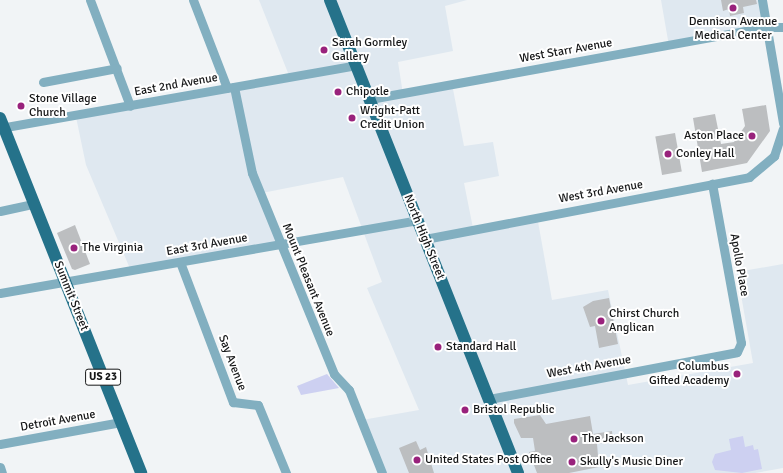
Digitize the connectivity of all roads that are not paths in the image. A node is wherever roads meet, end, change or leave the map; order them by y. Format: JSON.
{"nodes":[{"id":1,"x":90,"y":0,"type":"edge"},
{"id":2,"x":193,"y":0,"type":"edge"},
{"id":3,"x":330,"y":0,"type":"edge"},
{"id":4,"x":762,"y":0,"type":"edge"},
{"id":5,"x":766,"y":27,"type":"junction"},
{"id":6,"x":783,"y":27,"type":"edge"},
{"id":7,"x":356,"y":65,"type":"junction"},
{"id":8,"x":117,"y":68,"type":"junction"},
{"id":9,"x":43,"y":82,"type":"dead end"},
{"id":10,"x":231,"y":88,"type":"junction"},
{"id":11,"x":370,"y":99,"type":"junction"},
{"id":12,"x":130,"y":106,"type":"junction"},
{"id":13,"x":783,"y":124,"type":"edge"},
{"id":14,"x":1,"y":125,"type":"edge"},
{"id":15,"x":783,"y":128,"type":"edge"},
{"id":16,"x":712,"y":184,"type":"junction"},
{"id":17,"x":34,"y":204,"type":"junction"},
{"id":18,"x":0,"y":211,"type":"edge"},
{"id":19,"x":418,"y":220,"type":"junction"},
{"id":20,"x":425,"y":239,"type":"junction"},
{"id":21,"x":280,"y":244,"type":"junction"},
{"id":22,"x":180,"y":262,"type":"junction"},
{"id":23,"x":65,"y":282,"type":"junction"},
{"id":24,"x":0,"y":293,"type":"edge"},
{"id":25,"x":739,"y":349,"type":"joint"},
{"id":26,"x":489,"y":399,"type":"junction"},
{"id":27,"x":121,"y":422,"type":"junction"},
{"id":28,"x":0,"y":444,"type":"edge"},
{"id":29,"x":0,"y":467,"type":"edge"},
{"id":30,"x":2,"y":473,"type":"edge"},
{"id":31,"x":141,"y":473,"type":"edge"},
{"id":32,"x":286,"y":473,"type":"edge"},
{"id":33,"x":382,"y":473,"type":"edge"},
{"id":34,"x":518,"y":473,"type":"edge"}],
"edges":[{"from":1,"to":8,"type":"street"},
{"from":2,"to":10,"type":"street","name":"Mount Pleasant Avenue"},
{"from":3,"to":7,"type":"main road","name":"North High Street"},
{"from":4,"to":5,"type":"street"},
{"from":5,"to":6,"type":"street"},
{"from":5,"to":11,"type":"street","name":"West Starr Avenue"},
{"from":5,"to":13,"type":"street"},
{"from":7,"to":10,"type":"street","name":"East 2nd Avenue"},
{"from":7,"to":11,"type":"main road","name":"North High Street"},
{"from":8,"to":9,"type":"street"},
{"from":8,"to":12,"type":"street"},
{"from":10,"to":12,"type":"street","name":"East 2nd Avenue"},
{"from":10,"to":21,"type":"street","name":"Mount Pleasant Avenue"},
{"from":11,"to":19,"type":"main road","name":"North High Street"},
{"from":12,"to":14,"type":"street","name":"East 2nd Avenue"},
{"from":14,"to":17,"type":"main road","name":"Summit Street","number":"US 23"},
{"from":15,"to":16,"type":"street","name":"West 3rd Avenue"},
{"from":16,"to":20,"type":"street","name":"West 3rd Avenue"},
{"from":16,"to":25,"type":"street","name":"Apollo Place"},
{"from":17,"to":18,"type":"street"},
{"from":17,"to":23,"type":"main road","name":"Summit Street","number":"US 23"},
{"from":19,"to":20,"type":"main road","name":"North High Street"},
{"from":19,"to":21,"type":"street","name":"East 3rd Avenue"},
{"from":20,"to":26,"type":"main road","name":"North High Street"},
{"from":21,"to":22,"type":"street","name":"East 3rd Avenue"},
{"from":21,"to":33,"type":"street","name":"Mount Pleasant Avenue"},
{"from":22,"to":23,"type":"street","name":"East 3rd Avenue"},
{"from":22,"to":32,"type":"street","name":"Say Avenue"},
{"from":23,"to":24,"type":"street","name":"East 3rd Avenue"},
{"from":23,"to":27,"type":"main road","name":"Summit Street","number":"US 23"},
{"from":25,"to":26,"type":"street","name":"West 4th Avenue"},
{"from":26,"to":34,"type":"main road","name":"North High Street"},
{"from":27,"to":28,"type":"street","name":"Detroit Avenue"},
{"from":27,"to":31,"type":"main road","name":"Summit Street","number":"US 23"},
{"from":29,"to":30,"type":"street"}]}
